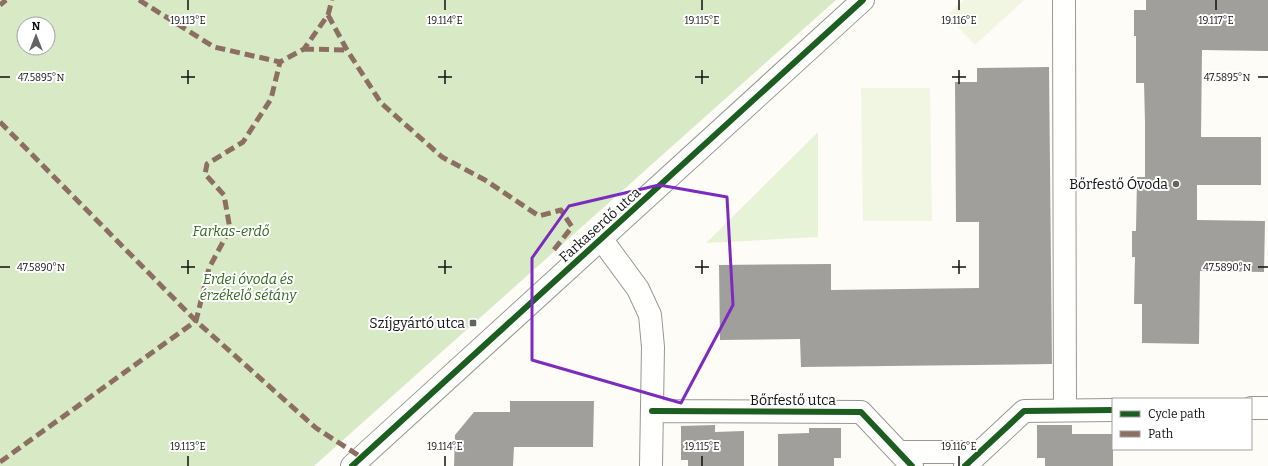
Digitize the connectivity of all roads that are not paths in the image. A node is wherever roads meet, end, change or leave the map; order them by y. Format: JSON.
{"nodes":[{"id":1,"x":863,"y":0,"type":"edge"},
{"id":2,"x":1064,"y":0,"type":"edge"},
{"id":3,"x":602,"y":240,"type":"junction"},
{"id":4,"x":1252,"y":408,"type":"edge"},
{"id":5,"x":1268,"y":408,"type":"edge"},
{"id":6,"x":1065,"y":410,"type":"junction"},
{"id":7,"x":1112,"y":410,"type":"edge"},
{"id":8,"x":652,"y":411,"type":"junction"},
{"id":9,"x":905,"y":459,"type":"edge"},
{"id":10,"x":973,"y":459,"type":"edge"},
{"id":11,"x":352,"y":466,"type":"edge"},
{"id":12,"x":651,"y":466,"type":"edge"}],
"edges":[{"from":1,"to":3,"type":"street","name":"Farkaserdő utca"},
{"from":2,"to":6,"type":"street"},
{"from":3,"to":8,"type":"street"},
{"from":3,"to":11,"type":"street","name":"Farkaserdő utca"},
{"from":4,"to":5,"type":"street"},
{"from":6,"to":7,"type":"street"},
{"from":6,"to":10,"type":"street"},
{"from":8,"to":9,"type":"street","name":"Bőrfestő utca"},
{"from":8,"to":12,"type":"street"},
{"from":9,"to":10,"type":"street"}]}
